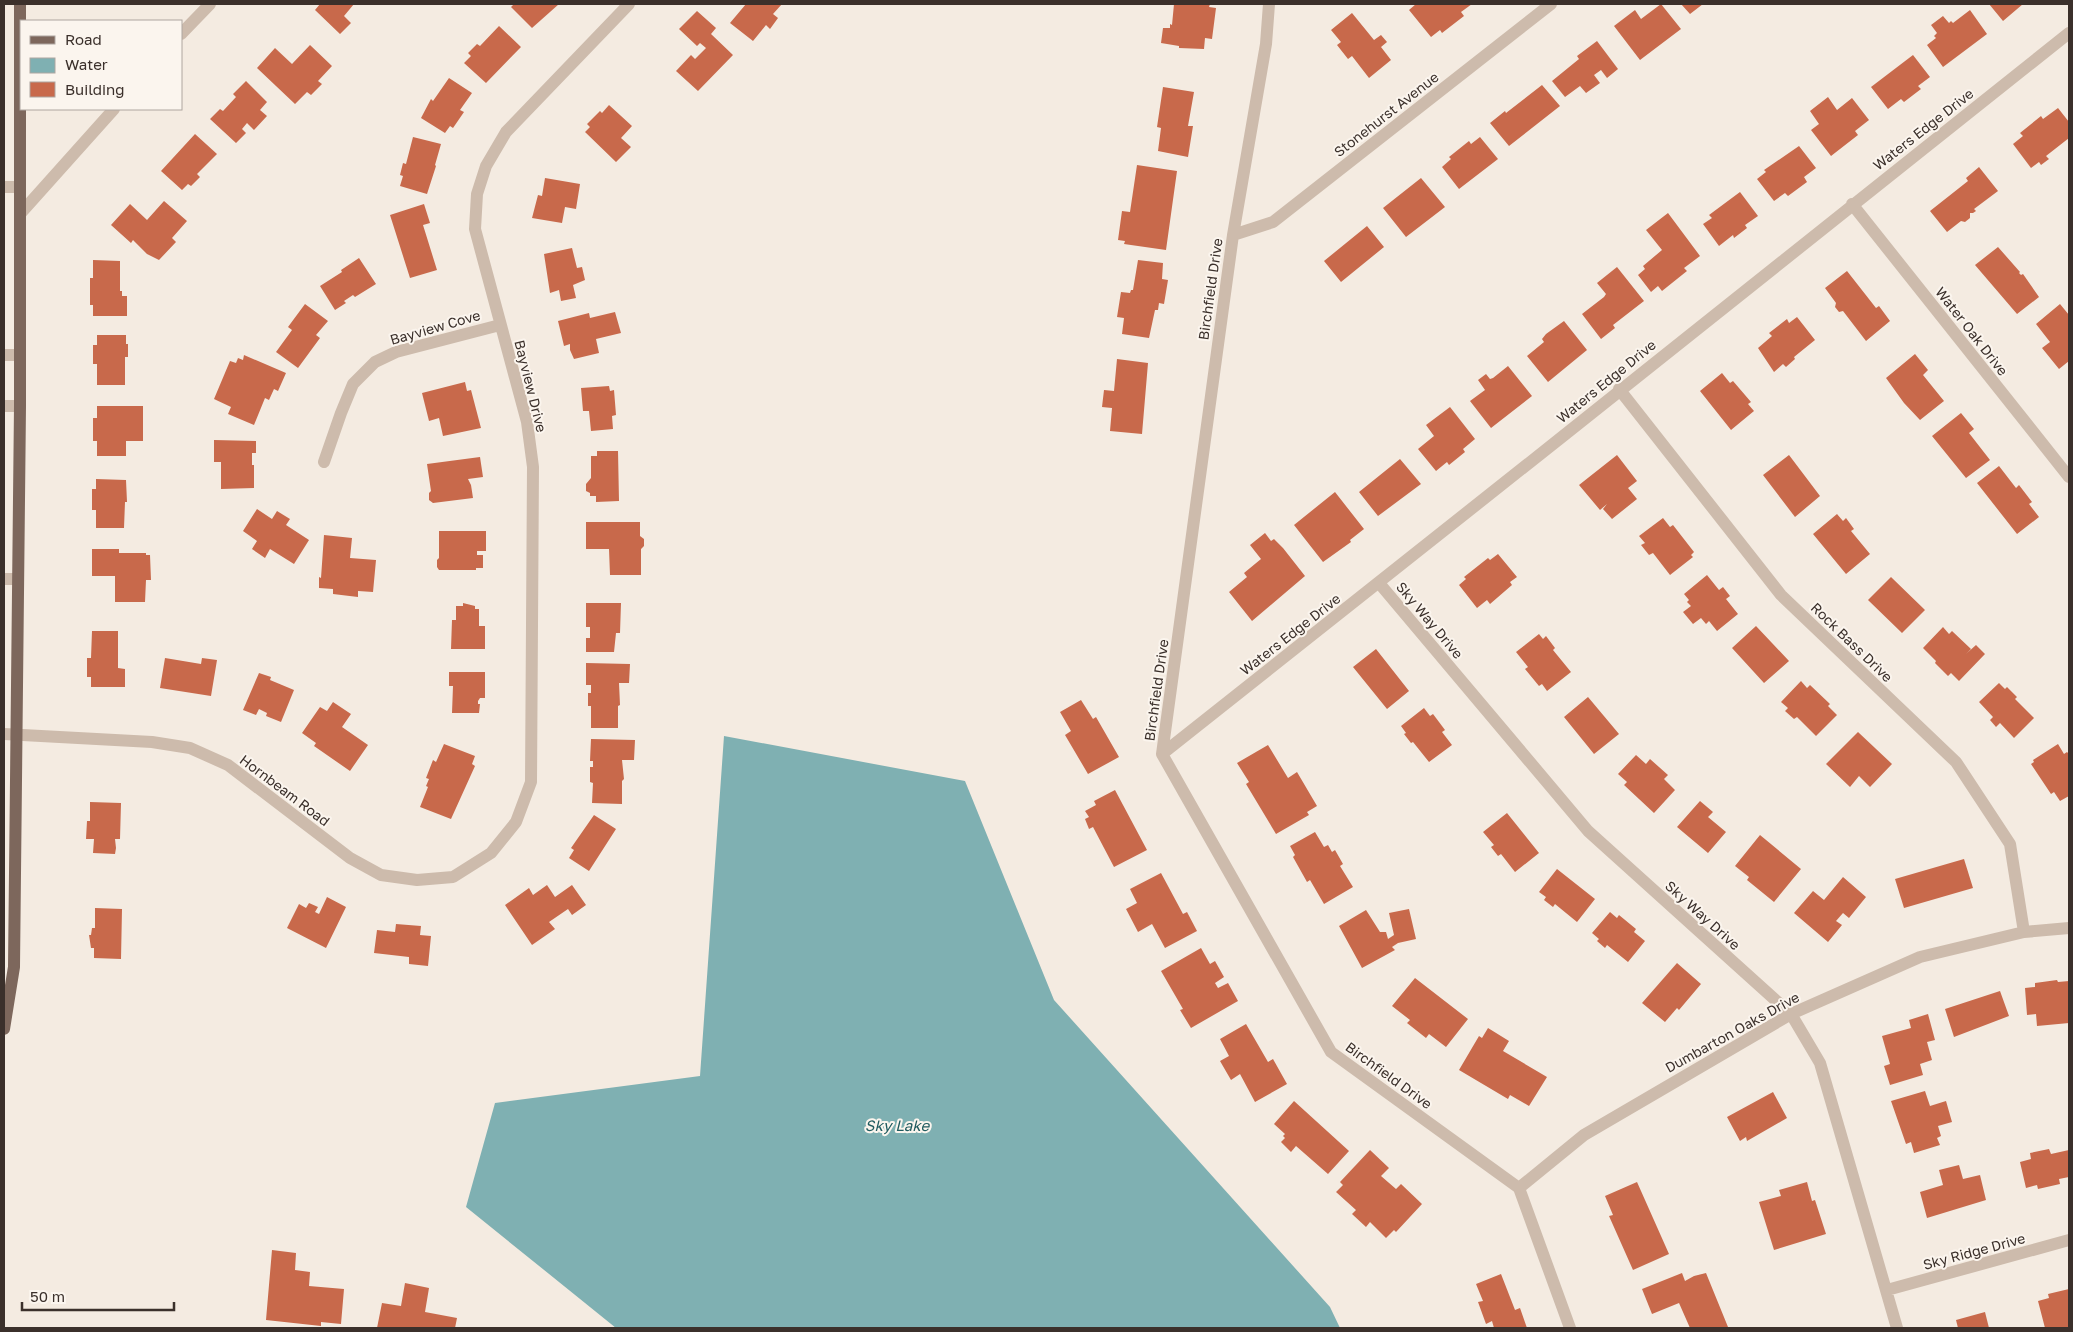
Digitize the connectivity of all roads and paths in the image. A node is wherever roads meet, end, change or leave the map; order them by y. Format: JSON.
{"nodes":[{"id":1,"x":20,"y":4,"type":"edge"},
{"id":2,"x":210,"y":4,"type":"edge"},
{"id":3,"x":629,"y":4,"type":"edge"},
{"id":4,"x":1269,"y":4,"type":"edge"},
{"id":5,"x":1551,"y":4,"type":"edge"},
{"id":6,"x":182,"y":33,"type":"edge"},
{"id":7,"x":2069,"y":33,"type":"edge"},
{"id":8,"x":113,"y":110,"type":"edge"},
{"id":9,"x":4,"y":187,"type":"edge"},
{"id":10,"x":20,"y":187,"type":"junction"},
{"id":11,"x":1852,"y":204,"type":"junction"},
{"id":12,"x":20,"y":214,"type":"junction"},
{"id":13,"x":1233,"y":235,"type":"junction"},
{"id":14,"x":500,"y":325,"type":"junction"},
{"id":15,"x":4,"y":355,"type":"edge"},
{"id":16,"x":20,"y":355,"type":"junction"},
{"id":17,"x":1619,"y":389,"type":"junction"},
{"id":18,"x":4,"y":406,"type":"edge"},
{"id":19,"x":20,"y":406,"type":"junction"},
{"id":20,"x":324,"y":462,"type":"dead end"},
{"id":21,"x":2069,"y":477,"type":"edge"},
{"id":22,"x":4,"y":579,"type":"edge"},
{"id":23,"x":18,"y":579,"type":"junction"},
{"id":24,"x":1380,"y":583,"type":"junction"},
{"id":25,"x":4,"y":734,"type":"edge"},
{"id":26,"x":17,"y":734,"type":"junction"},
{"id":27,"x":1162,"y":754,"type":"junction"},
{"id":28,"x":491,"y":853,"type":"joint"},
{"id":29,"x":2069,"y":928,"type":"edge"},
{"id":30,"x":2024,"y":932,"type":"junction"},
{"id":31,"x":1791,"y":1014,"type":"junction"},
{"id":32,"x":4,"y":1029,"type":"edge"},
{"id":33,"x":1519,"y":1188,"type":"junction"},
{"id":34,"x":2069,"y":1240,"type":"edge"},
{"id":35,"x":1887,"y":1290,"type":"junction"},
{"id":36,"x":1570,"y":1328,"type":"edge"},
{"id":37,"x":1897,"y":1328,"type":"edge"}],
"edges":[{"from":1,"to":10,"type":"main road"},
{"from":2,"to":6,"type":"street"},
{"from":3,"to":14,"type":"street","name":"Bayview Drive"},
{"from":4,"to":13,"type":"street","name":"Birchfield Drive"},
{"from":5,"to":13,"type":"street","name":"Stonehurst Avenue"},
{"from":7,"to":11,"type":"street","name":"Waters Edge Drive"},
{"from":8,"to":12,"type":"street"},
{"from":9,"to":10,"type":"street"},
{"from":10,"to":12,"type":"main road"},
{"from":11,"to":17,"type":"street","name":"Waters Edge Drive"},
{"from":11,"to":21,"type":"street","name":"Water Oak Drive"},
{"from":12,"to":16,"type":"main road"},
{"from":13,"to":27,"type":"street","name":"Birchfield Drive"},
{"from":14,"to":20,"type":"street","name":"Bayview Cove"},
{"from":14,"to":28,"type":"street","name":"Bayview Drive"},
{"from":15,"to":16,"type":"street"},
{"from":16,"to":19,"type":"main road"},
{"from":17,"to":24,"type":"street","name":"Waters Edge Drive"},
{"from":17,"to":30,"type":"street","name":"Rock Bass Drive"},
{"from":18,"to":19,"type":"street"},
{"from":19,"to":23,"type":"main road"},
{"from":22,"to":23,"type":"street"},
{"from":23,"to":26,"type":"main road"},
{"from":24,"to":27,"type":"street","name":"Waters Edge Drive"},
{"from":24,"to":31,"type":"street","name":"Sky Way Drive"},
{"from":25,"to":26,"type":"street","name":"Hornbeam Road"},
{"from":26,"to":28,"type":"street","name":"Hornbeam Road"},
{"from":26,"to":32,"type":"main road"},
{"from":27,"to":33,"type":"street","name":"Birchfield Drive"},
{"from":29,"to":30,"type":"street","name":"Dumbarton Oaks Drive"},
{"from":30,"to":31,"type":"street","name":"Dumbarton Oaks Drive"},
{"from":31,"to":33,"type":"street","name":"Dumbarton Oaks Drive"},
{"from":31,"to":35,"type":"street","name":"Sky Way Drive"},
{"from":33,"to":36,"type":"street"},
{"from":34,"to":35,"type":"street","name":"Sky Ridge Drive"},
{"from":35,"to":37,"type":"street","name":"Sky Way Drive"}]}
